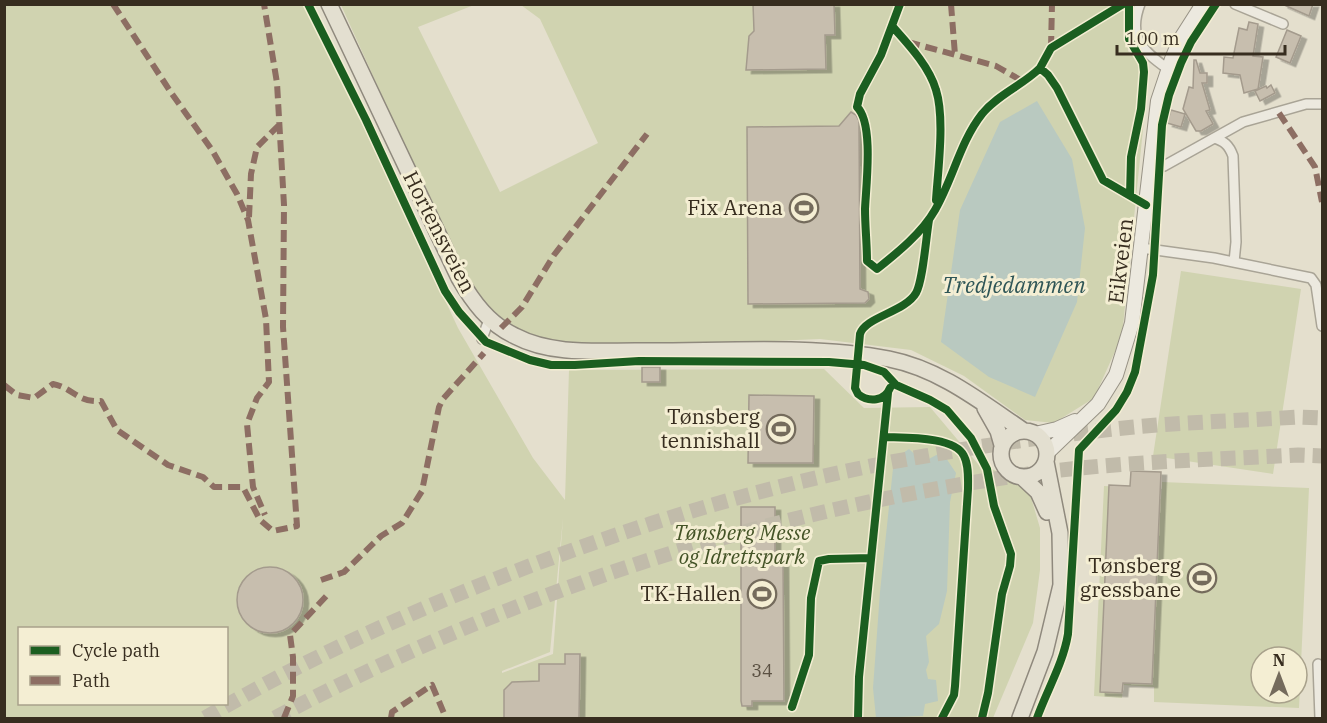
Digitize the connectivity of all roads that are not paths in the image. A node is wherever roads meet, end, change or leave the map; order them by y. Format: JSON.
{"nodes":[{"id":1,"x":329,"y":4,"type":"edge"},
{"id":2,"x":1140,"y":4,"type":"edge"},
{"id":3,"x":1203,"y":4,"type":"edge"},
{"id":4,"x":1235,"y":4,"type":"edge"},
{"id":5,"x":1283,"y":24,"type":"dead end"},
{"id":6,"x":1168,"y":69,"type":"junction"},
{"id":7,"x":1323,"y":104,"type":"edge"},
{"id":8,"x":1214,"y":138,"type":"junction"},
{"id":9,"x":1149,"y":170,"type":"junction"},
{"id":10,"x":1141,"y":248,"type":"junction"},
{"id":11,"x":1234,"y":262,"type":"junction"},
{"id":12,"x":491,"y":320,"type":"junction"},
{"id":13,"x":1323,"y":326,"type":"edge"},
{"id":14,"x":482,"y":339,"type":"dead end"},
{"id":15,"x":982,"y":403,"type":"junction"},
{"id":16,"x":1087,"y":413,"type":"junction"},
{"id":17,"x":1029,"y":432,"type":"junction"},
{"id":18,"x":1002,"y":445,"type":"junction"},
{"id":19,"x":1047,"y":457,"type":"junction"},
{"id":20,"x":1023,"y":478,"type":"junction"},
{"id":21,"x":1056,"y":605,"type":"junction"},
{"id":22,"x":1317,"y":664,"type":"dead end"},
{"id":23,"x":1020,"y":718,"type":"edge"},
{"id":24,"x":1320,"y":718,"type":"edge"}],
"edges":[{"from":1,"to":12,"type":"main road","name":"Hortensveien"},
{"from":2,"to":6,"type":"street"},
{"from":3,"to":6,"type":"main road","name":"Eikveien"},
{"from":4,"to":5,"type":"street"},
{"from":6,"to":9,"type":"main road","name":"Eikveien"},
{"from":7,"to":8,"type":"street"},
{"from":8,"to":9,"type":"street"},
{"from":8,"to":11,"type":"street"},
{"from":9,"to":10,"type":"main road","name":"Eikveien"},
{"from":10,"to":11,"type":"street"},
{"from":10,"to":16,"type":"main road","name":"Eikveien"},
{"from":11,"to":13,"type":"street"},
{"from":12,"to":14,"type":"street"},
{"from":12,"to":15,"type":"main road","name":"Hortensveien"},
{"from":15,"to":17,"type":"main road","name":"Hortensveien"},
{"from":15,"to":18,"type":"main road","name":"Hortensveien"},
{"from":16,"to":17,"type":"main road","name":"Eikveien"},
{"from":16,"to":19,"type":"main road","name":"Eikveien"},
{"from":17,"to":18,"type":"main road"},
{"from":17,"to":19,"type":"main road"},
{"from":18,"to":20,"type":"main road"},
{"from":19,"to":20,"type":"main road"},
{"from":19,"to":21,"type":"main road"},
{"from":20,"to":21,"type":"main road"},
{"from":21,"to":23,"type":"main road"},
{"from":22,"to":24,"type":"street"}]}
